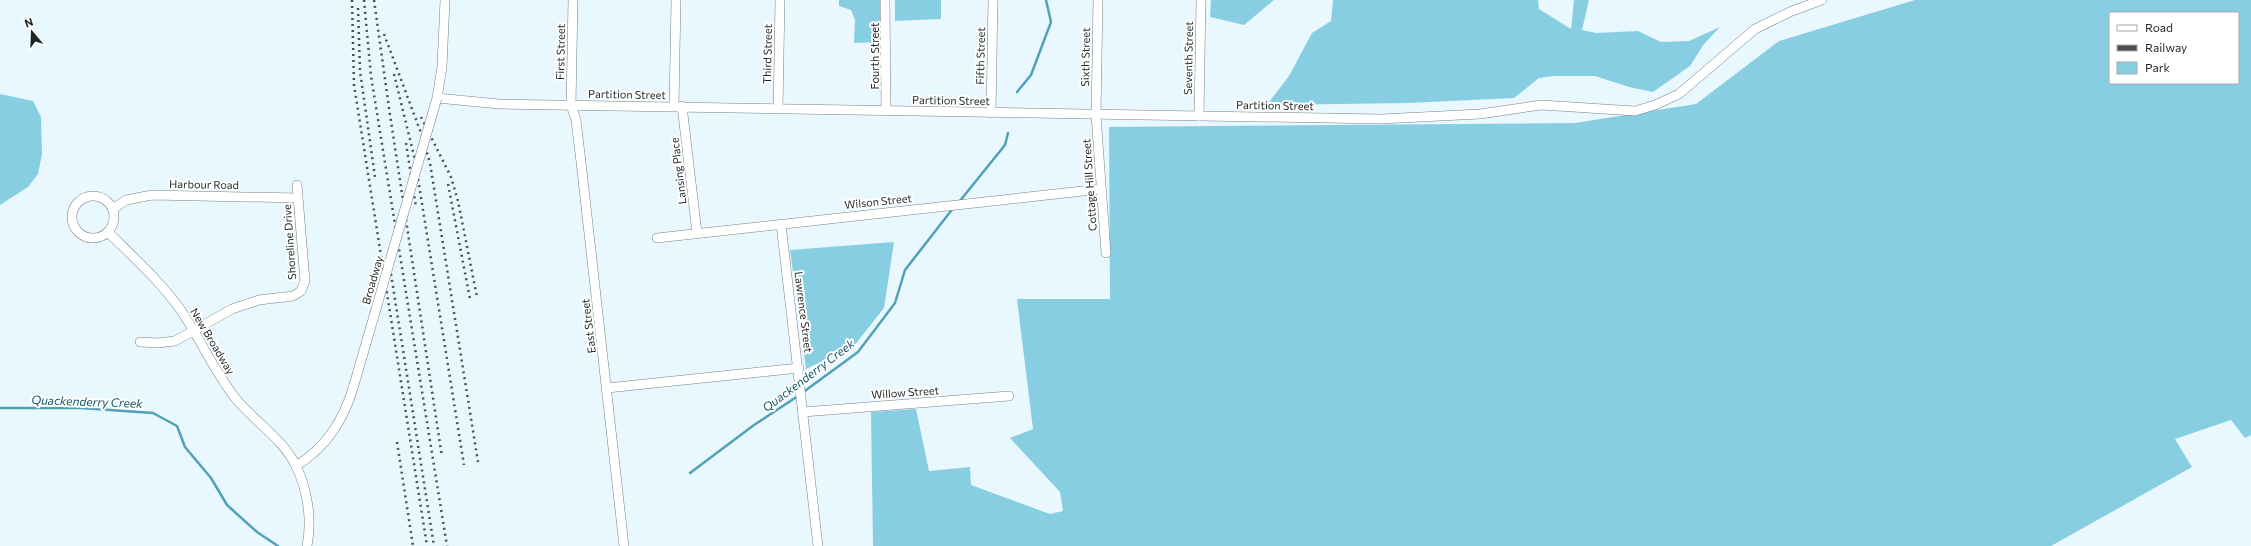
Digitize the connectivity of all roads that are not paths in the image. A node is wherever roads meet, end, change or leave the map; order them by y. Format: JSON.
{"nodes":[{"id":1,"x":445,"y":0,"type":"edge"},
{"id":2,"x":573,"y":0,"type":"edge"},
{"id":3,"x":676,"y":0,"type":"edge"},
{"id":4,"x":780,"y":0,"type":"edge"},
{"id":5,"x":886,"y":0,"type":"edge"},
{"id":6,"x":993,"y":0,"type":"edge"},
{"id":7,"x":1098,"y":0,"type":"edge"},
{"id":8,"x":1201,"y":0,"type":"edge"},
{"id":9,"x":1822,"y":0,"type":"edge"},
{"id":10,"x":437,"y":98,"type":"junction"},
{"id":11,"x":571,"y":105,"type":"junction"},
{"id":12,"x":678,"y":106,"type":"junction"},
{"id":13,"x":778,"y":109,"type":"junction"},
{"id":14,"x":886,"y":111,"type":"junction"},
{"id":15,"x":991,"y":113,"type":"junction"},
{"id":16,"x":1096,"y":115,"type":"junction"},
{"id":17,"x":1199,"y":116,"type":"junction"},
{"id":18,"x":297,"y":185,"type":"dead end"},
{"id":19,"x":1102,"y":189,"type":"junction"},
{"id":20,"x":298,"y":198,"type":"junction"},
{"id":21,"x":112,"y":209,"type":"junction"},
{"id":22,"x":780,"y":224,"type":"junction"},
{"id":23,"x":108,"y":232,"type":"junction"},
{"id":24,"x":698,"y":233,"type":"junction"},
{"id":25,"x":657,"y":238,"type":"dead end"},
{"id":26,"x":1106,"y":253,"type":"dead end"},
{"id":27,"x":194,"y":331,"type":"junction"},
{"id":28,"x":140,"y":342,"type":"dead end"},
{"id":29,"x":799,"y":368,"type":"junction"},
{"id":30,"x":607,"y":388,"type":"junction"},
{"id":31,"x":1009,"y":396,"type":"dead end"},
{"id":32,"x":803,"y":408,"type":"junction"},
{"id":33,"x":296,"y":466,"type":"junction"},
{"id":34,"x":307,"y":546,"type":"edge"},
{"id":35,"x":624,"y":546,"type":"edge"},
{"id":36,"x":818,"y":546,"type":"edge"}],
"edges":[{"from":1,"to":10,"type":"street","name":"Broadway"},
{"from":2,"to":11,"type":"street","name":"First Street"},
{"from":3,"to":12,"type":"street","name":"Lansing Place"},
{"from":4,"to":13,"type":"street","name":"Third Street"},
{"from":5,"to":14,"type":"street","name":"Fourth Street"},
{"from":6,"to":15,"type":"street","name":"Fifth Street"},
{"from":7,"to":16,"type":"street","name":"Sixth Street"},
{"from":8,"to":17,"type":"street","name":"Seventh Street"},
{"from":9,"to":17,"type":"street","name":"Partition Street"},
{"from":10,"to":11,"type":"street","name":"Partition Street"},
{"from":10,"to":33,"type":"street","name":"Broadway","bridge":true},
{"from":11,"to":12,"type":"street","name":"Partition Street"},
{"from":11,"to":30,"type":"street","name":"East Street"},
{"from":12,"to":13,"type":"street","name":"Partition Street"},
{"from":12,"to":24,"type":"street","name":"Lansing Place"},
{"from":13,"to":14,"type":"street","name":"Partition Street"},
{"from":14,"to":15,"type":"street","name":"Partition Street"},
{"from":15,"to":16,"type":"street","name":"Partition Street"},
{"from":16,"to":17,"type":"street","name":"Partition Street"},
{"from":16,"to":19,"type":"street","name":"Cottage Hill Street"},
{"from":18,"to":20,"type":"street","name":"Shoreline Drive"},
{"from":19,"to":22,"type":"street","name":"Wilson Street"},
{"from":19,"to":26,"type":"street","name":"Cottage Hill Street"},
{"from":20,"to":21,"type":"street","name":"Harbour Road"},
{"from":20,"to":27,"type":"street","name":"Shoreline Drive"},
{"from":21,"to":23,"type":"street"},
{"from":21,"to":23,"type":"street"},
{"from":22,"to":24,"type":"street","name":"Wilson Street"},
{"from":22,"to":29,"type":"street","name":"Lawrence Street"},
{"from":23,"to":27,"type":"street","name":"New Broadway"},
{"from":24,"to":25,"type":"street","name":"Wilson Street"},
{"from":27,"to":28,"type":"street","name":"Shoreline Drive"},
{"from":27,"to":33,"type":"street","name":"New Broadway"},
{"from":29,"to":30,"type":"street"},
{"from":29,"to":32,"type":"street","name":"Lawrence Street"},
{"from":30,"to":35,"type":"street","name":"East Street"},
{"from":31,"to":32,"type":"street","name":"Willow Street"},
{"from":32,"to":36,"type":"street","name":"Lawrence Street"},
{"from":33,"to":34,"type":"street"}]}
